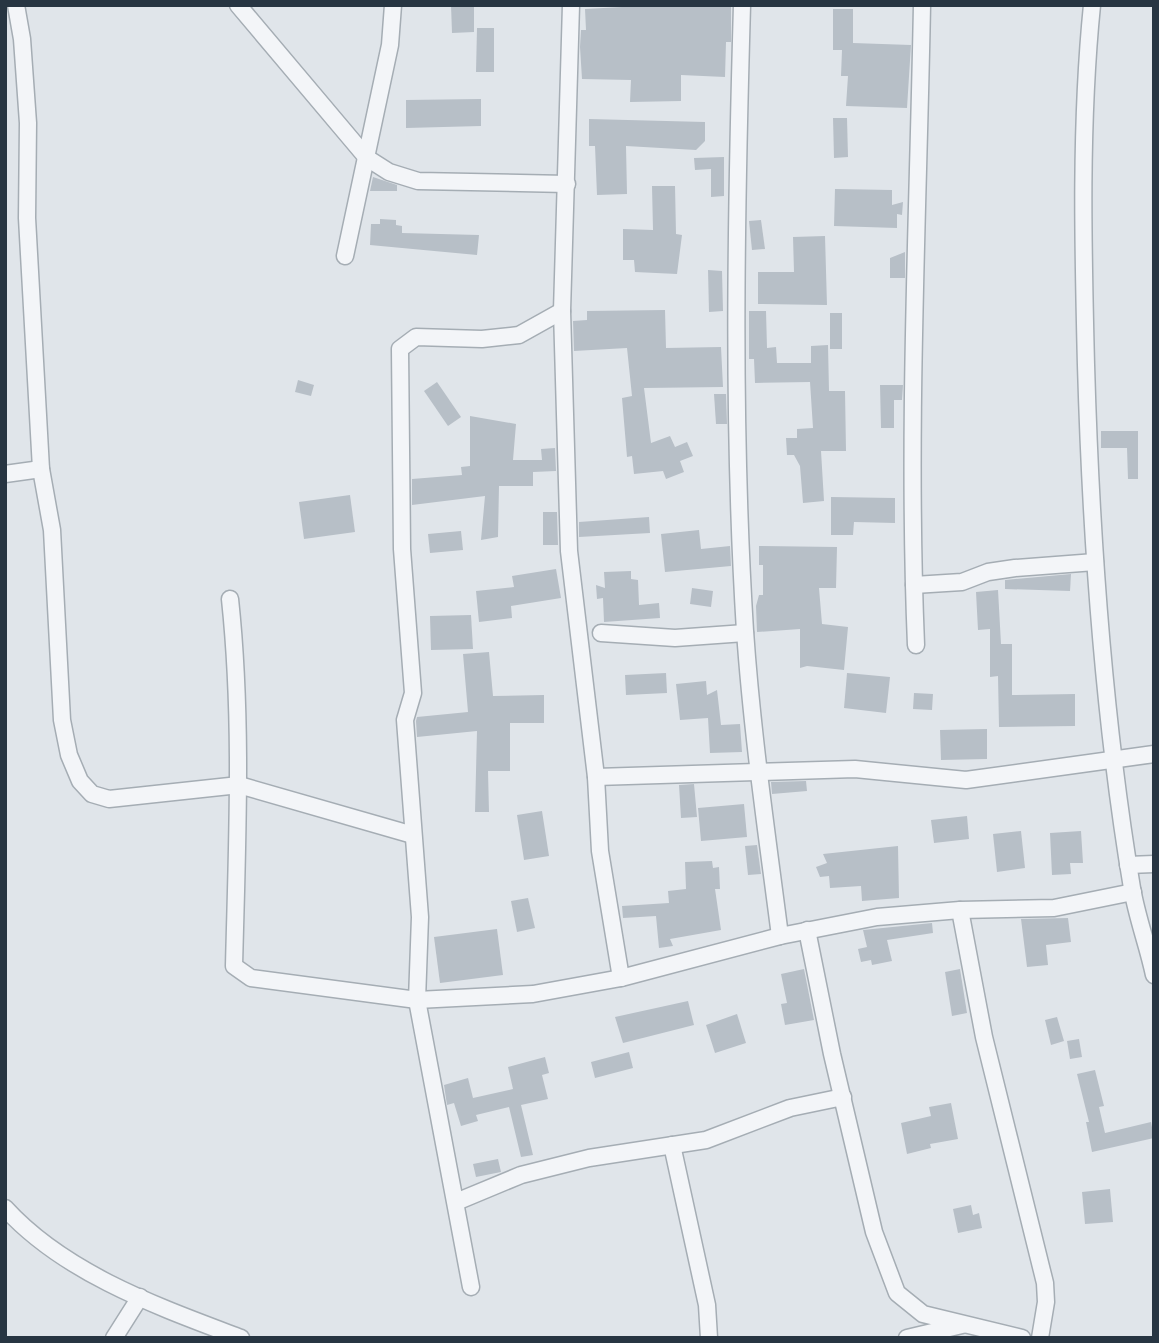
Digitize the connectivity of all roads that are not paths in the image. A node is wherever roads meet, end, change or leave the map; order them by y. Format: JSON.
{"nodes":[{"id":1,"x":16,"y":5,"type":"edge"},
{"id":2,"x":238,"y":5,"type":"edge"},
{"id":3,"x":393,"y":5,"type":"edge"},
{"id":4,"x":571,"y":5,"type":"edge"},
{"id":5,"x":742,"y":5,"type":"edge"},
{"id":6,"x":922,"y":5,"type":"edge"},
{"id":7,"x":1092,"y":5,"type":"edge"},
{"id":8,"x":367,"y":158,"type":"junction"},
{"id":9,"x":567,"y":184,"type":"junction"},
{"id":10,"x":345,"y":256,"type":"dead end"},
{"id":11,"x":562,"y":312,"type":"junction"},
{"id":12,"x":41,"y":469,"type":"junction"},
{"id":13,"x":5,"y":474,"type":"edge"},
{"id":14,"x":1095,"y":562,"type":"junction"},
{"id":15,"x":914,"y":585,"type":"junction"},
{"id":16,"x":230,"y":599,"type":"dead end"},
{"id":17,"x":600,"y":633,"type":"dead end"},
{"id":18,"x":746,"y":633,"type":"junction"},
{"id":19,"x":916,"y":645,"type":"dead end"},
{"id":20,"x":1154,"y":754,"type":"edge"},
{"id":21,"x":1113,"y":758,"type":"junction"},
{"id":22,"x":759,"y":774,"type":"junction"},
{"id":23,"x":596,"y":777,"type":"junction"},
{"id":24,"x":239,"y":785,"type":"junction"},
{"id":25,"x":413,"y":835,"type":"junction"},
{"id":26,"x":1154,"y":864,"type":"edge"},
{"id":27,"x":1128,"y":865,"type":"junction"},
{"id":28,"x":1133,"y":892,"type":"junction"},
{"id":29,"x":960,"y":910,"type":"junction"},
{"id":30,"x":807,"y":930,"type":"junction"},
{"id":31,"x":780,"y":936,"type":"junction"},
{"id":32,"x":1154,"y":975,"type":"edge"},
{"id":33,"x":621,"y":978,"type":"junction"},
{"id":34,"x":418,"y":1000,"type":"junction"},
{"id":35,"x":843,"y":1097,"type":"junction"},
{"id":36,"x":672,"y":1145,"type":"junction"},
{"id":37,"x":456,"y":1202,"type":"junction"},
{"id":38,"x":5,"y":1208,"type":"edge"},
{"id":39,"x":471,"y":1287,"type":"dead end"},
{"id":40,"x":140,"y":1297,"type":"junction"},
{"id":41,"x":964,"y":1325,"type":"junction"},
{"id":42,"x":1014,"y":1337,"type":"edge"},
{"id":43,"x":114,"y":1338,"type":"edge"},
{"id":44,"x":241,"y":1338,"type":"edge"},
{"id":45,"x":709,"y":1338,"type":"edge"},
{"id":46,"x":907,"y":1338,"type":"edge"},
{"id":47,"x":1040,"y":1338,"type":"edge"}],
"edges":[{"from":1,"to":12,"type":"street"},
{"from":2,"to":8,"type":"street"},
{"from":3,"to":8,"type":"street"},
{"from":4,"to":9,"type":"street"},
{"from":5,"to":18,"type":"street"},
{"from":6,"to":15,"type":"street"},
{"from":7,"to":14,"type":"street"},
{"from":8,"to":9,"type":"street"},
{"from":8,"to":10,"type":"street"},
{"from":9,"to":11,"type":"street"},
{"from":11,"to":23,"type":"street"},
{"from":11,"to":25,"type":"street"},
{"from":12,"to":13,"type":"street"},
{"from":12,"to":24,"type":"street"},
{"from":14,"to":15,"type":"street"},
{"from":14,"to":21,"type":"street"},
{"from":15,"to":19,"type":"street"},
{"from":16,"to":24,"type":"street"},
{"from":17,"to":18,"type":"street"},
{"from":18,"to":22,"type":"street"},
{"from":20,"to":21,"type":"street"},
{"from":21,"to":22,"type":"street"},
{"from":21,"to":27,"type":"street"},
{"from":22,"to":23,"type":"street"},
{"from":22,"to":31,"type":"street"},
{"from":23,"to":33,"type":"street"},
{"from":24,"to":25,"type":"street"},
{"from":24,"to":34,"type":"street"},
{"from":25,"to":34,"type":"street"},
{"from":26,"to":27,"type":"street"},
{"from":27,"to":28,"type":"street"},
{"from":28,"to":29,"type":"street"},
{"from":28,"to":32,"type":"street"},
{"from":29,"to":30,"type":"street"},
{"from":29,"to":47,"type":"street"},
{"from":30,"to":31,"type":"street"},
{"from":30,"to":35,"type":"street"},
{"from":31,"to":33,"type":"street"},
{"from":33,"to":34,"type":"street"},
{"from":34,"to":37,"type":"street"},
{"from":35,"to":36,"type":"street"},
{"from":35,"to":41,"type":"street"},
{"from":36,"to":37,"type":"street"},
{"from":36,"to":45,"type":"street"},
{"from":37,"to":39,"type":"street"},
{"from":38,"to":40,"type":"street"},
{"from":40,"to":43,"type":"street"},
{"from":40,"to":44,"type":"street"},
{"from":41,"to":42,"type":"street"},
{"from":41,"to":46,"type":"street"}]}
